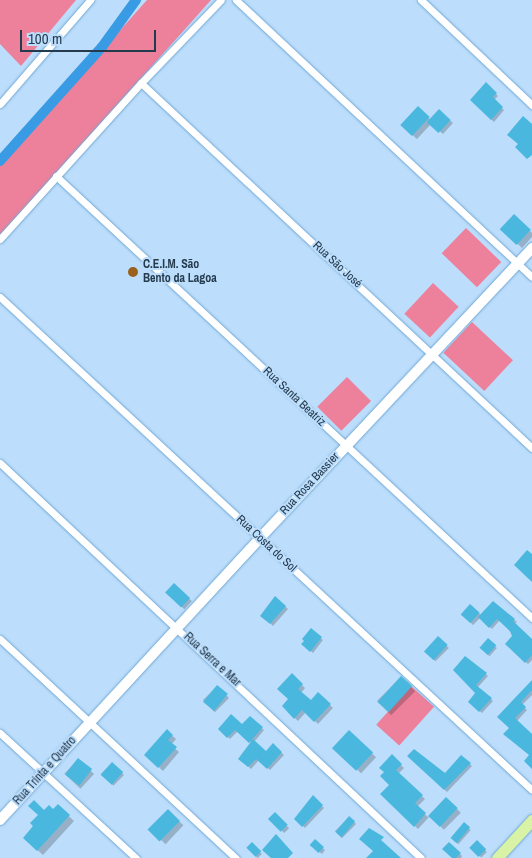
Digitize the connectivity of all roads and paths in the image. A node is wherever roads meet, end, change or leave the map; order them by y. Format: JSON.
{"nodes":[{"id":1,"x":90,"y":0,"type":"edge"},
{"id":2,"x":220,"y":0,"type":"edge"},
{"id":3,"x":236,"y":0,"type":"edge"},
{"id":4,"x":421,"y":0,"type":"edge"},
{"id":5,"x":141,"y":83,"type":"junction"},
{"id":6,"x":0,"y":104,"type":"edge"},
{"id":7,"x":532,"y":105,"type":"edge"},
{"id":8,"x":56,"y":176,"type":"junction"},
{"id":9,"x":0,"y":239,"type":"edge"},
{"id":10,"x":532,"y":248,"type":"edge"},
{"id":11,"x":518,"y":263,"type":"junction"},
{"id":12,"x":532,"y":277,"type":"edge"},
{"id":13,"x":0,"y":297,"type":"edge"},
{"id":14,"x":432,"y":354,"type":"junction"},
{"id":15,"x":347,"y":445,"type":"junction"},
{"id":16,"x":532,"y":448,"type":"edge"},
{"id":17,"x":0,"y":464,"type":"edge"},
{"id":18,"x":260,"y":538,"type":"junction"},
{"id":19,"x":532,"y":618,"type":"edge"},
{"id":20,"x":177,"y":627,"type":"junction"},
{"id":21,"x":0,"y":639,"type":"edge"},
{"id":22,"x":89,"y":722,"type":"junction"},
{"id":23,"x":0,"y":733,"type":"edge"},
{"id":24,"x":44,"y":773,"type":"junction"},
{"id":25,"x":532,"y":790,"type":"edge"},
{"id":26,"x":0,"y":820,"type":"edge"},
{"id":27,"x":532,"y":820,"type":"edge"},
{"id":28,"x":136,"y":858,"type":"edge"},
{"id":29,"x":236,"y":858,"type":"edge"},
{"id":30,"x":422,"y":858,"type":"edge"},
{"id":31,"x":497,"y":858,"type":"edge"}],
"edges":[{"from":1,"to":6,"type":"street"},
{"from":2,"to":5,"type":"street"},
{"from":3,"to":11,"type":"street"},
{"from":4,"to":7,"type":"street"},
{"from":5,"to":8,"type":"street"},
{"from":5,"to":14,"type":"street","name":"Rua São José"},
{"from":8,"to":9,"type":"street"},
{"from":8,"to":15,"type":"street","name":"Rua Santa Beatriz"},
{"from":10,"to":11,"type":"street","name":"Rua Rosa Bassier"},
{"from":11,"to":12,"type":"street"},
{"from":11,"to":14,"type":"street","name":"Rua Rosa Bassier"},
{"from":13,"to":18,"type":"street","name":"Rua Costa do Sol"},
{"from":14,"to":15,"type":"street","name":"Rua Rosa Bassier"},
{"from":14,"to":16,"type":"street","name":"Rua São José"},
{"from":15,"to":18,"type":"street","name":"Rua Rosa Bassier"},
{"from":15,"to":19,"type":"street","name":"Rua Santa Beatriz"},
{"from":17,"to":20,"type":"street","name":"Rua Serra e Mar"},
{"from":18,"to":20,"type":"street","name":"Rua Rosa Bassier"},
{"from":18,"to":25,"type":"street","name":"Rua Costa do Sol"},
{"from":20,"to":22,"type":"street","name":"Rua Rosa Bassier"},
{"from":20,"to":30,"type":"street","name":"Rua Serra e Mar"},
{"from":21,"to":22,"type":"street"},
{"from":22,"to":24,"type":"street","name":"Rua Trinta e Quatro"},
{"from":22,"to":29,"type":"street"},
{"from":23,"to":24,"type":"street"},
{"from":24,"to":26,"type":"street","name":"Rua Trinta e Quatro"},
{"from":24,"to":28,"type":"street"},
{"from":27,"to":31,"type":"main road"}]}
